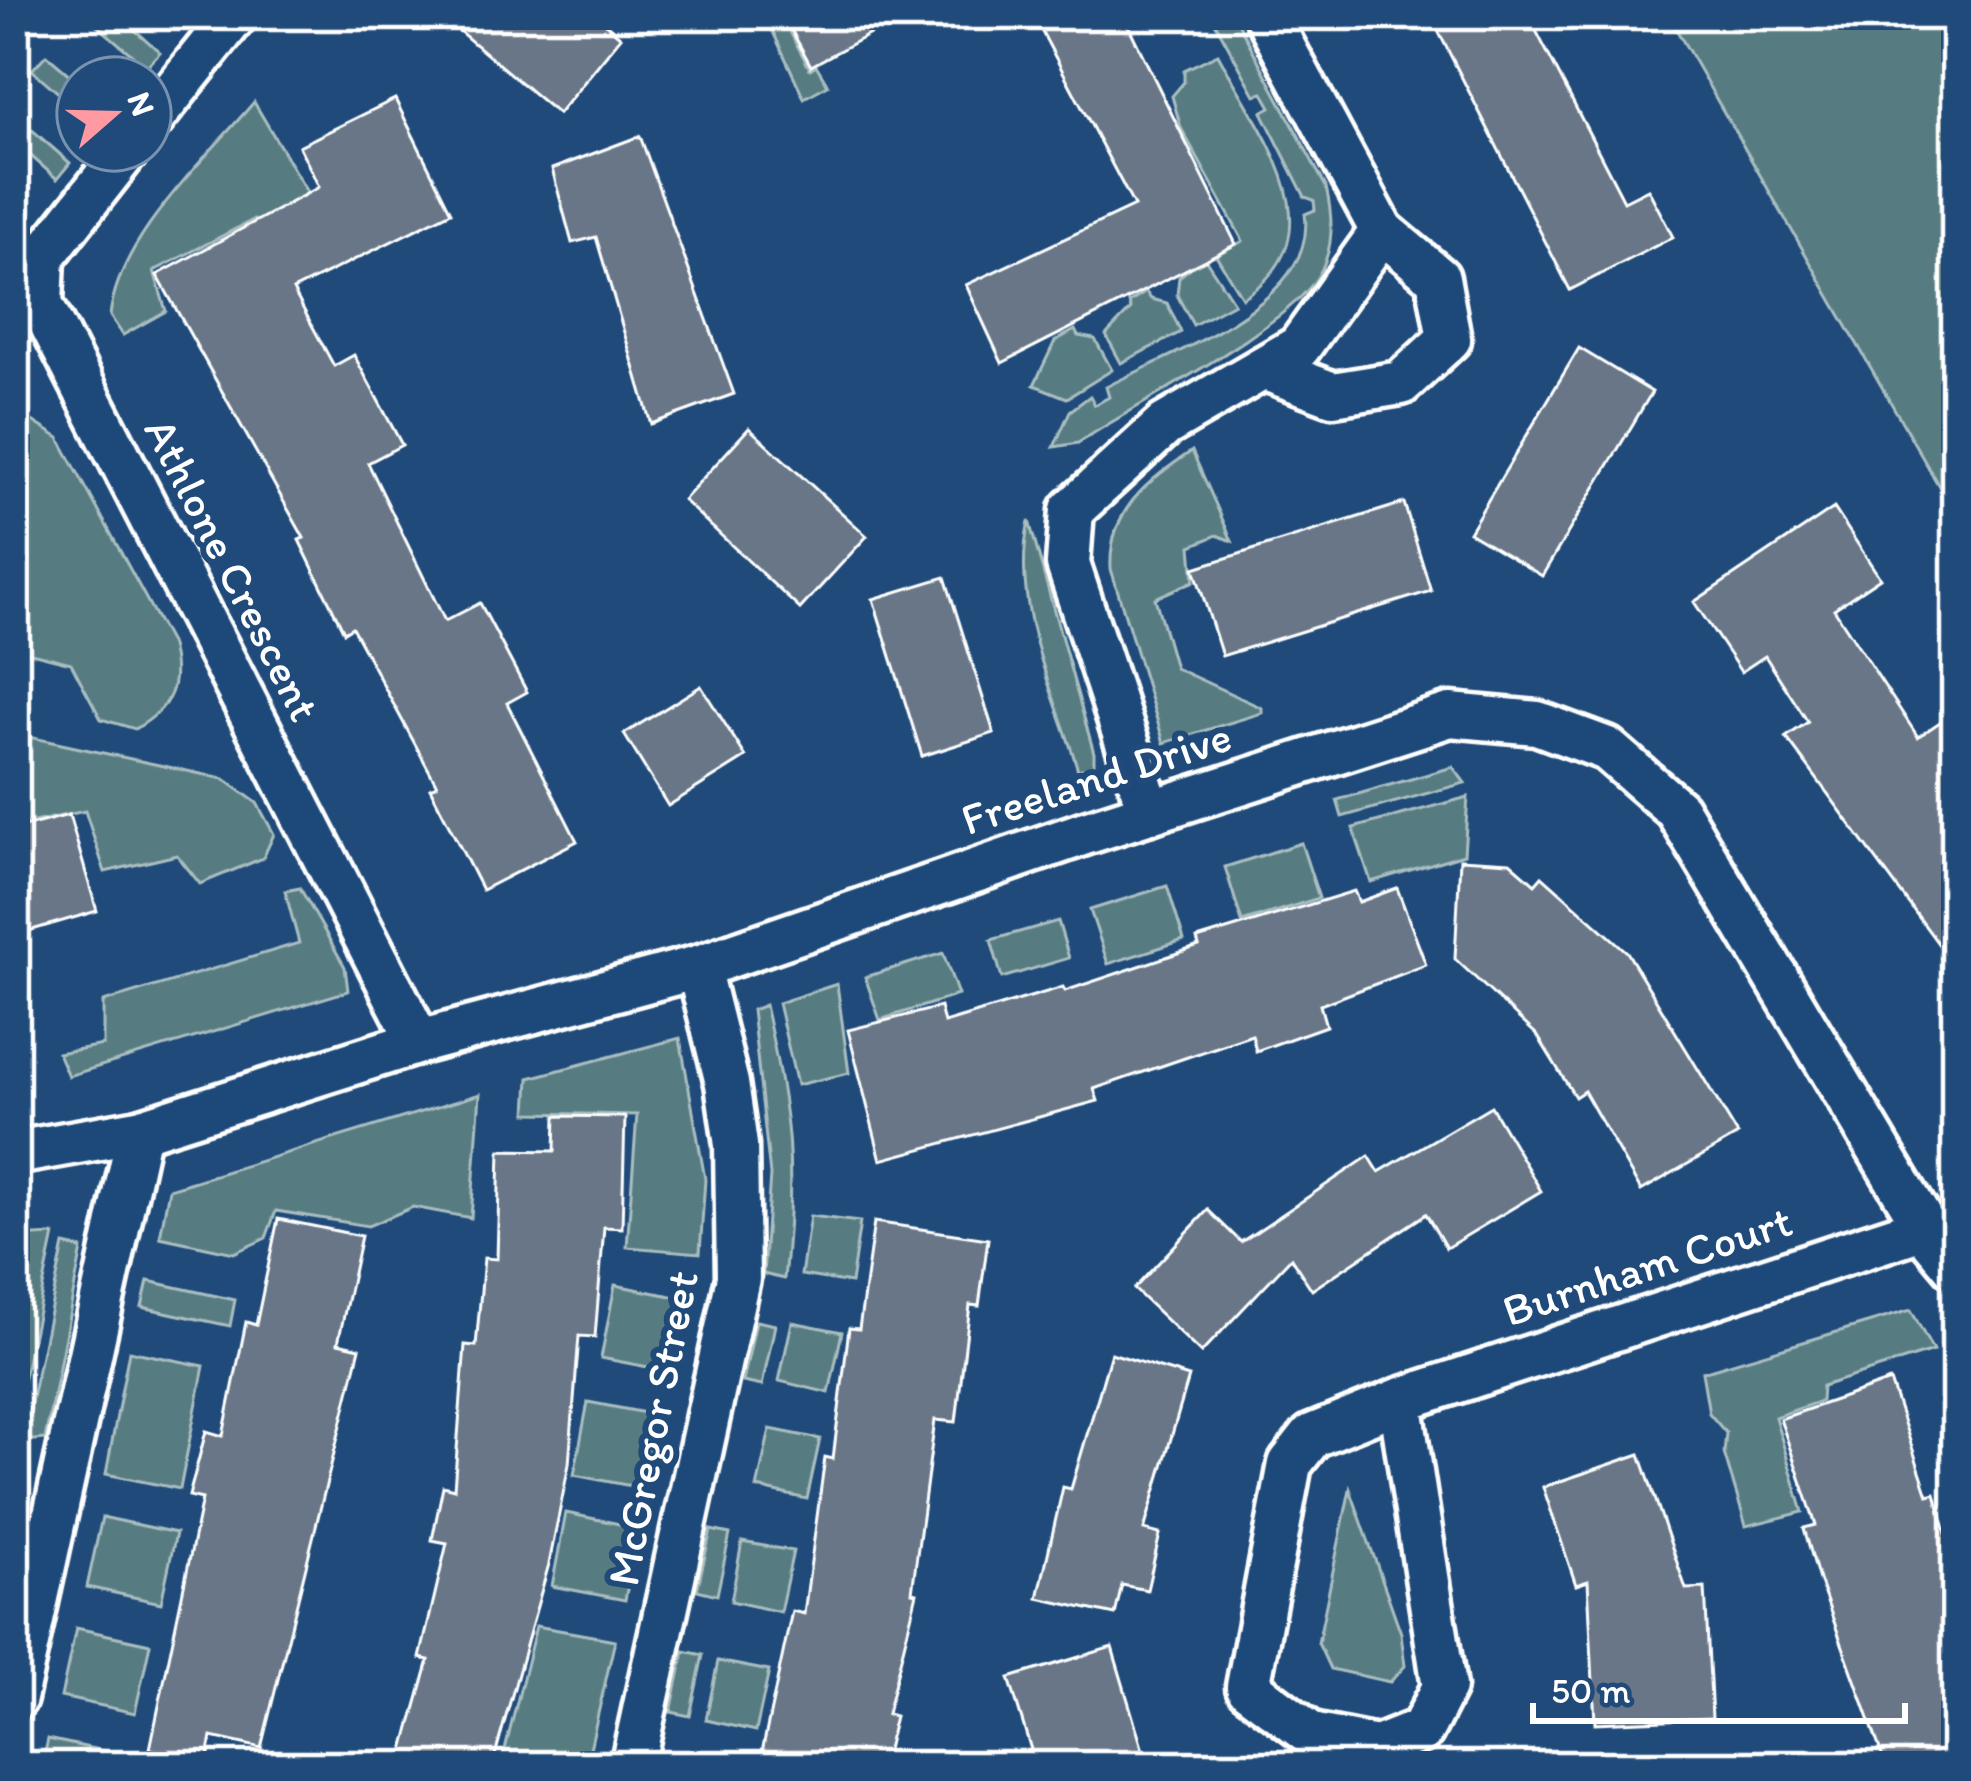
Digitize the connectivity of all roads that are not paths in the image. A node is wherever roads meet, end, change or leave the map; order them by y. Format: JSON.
{"nodes":[{"id":1,"x":235,"y":15,"type":"edge"},
{"id":2,"x":1266,"y":15,"type":"edge"},
{"id":3,"x":174,"y":91,"type":"edge"},
{"id":4,"x":109,"y":174,"type":"edge"},
{"id":5,"x":1382,"y":231,"type":"junction"},
{"id":6,"x":1264,"y":368,"type":"junction"},
{"id":7,"x":1150,"y":812,"type":"junction"},
{"id":8,"x":698,"y":967,"type":"junction"},
{"id":9,"x":419,"y":1042,"type":"junction"},
{"id":10,"x":139,"y":1131,"type":"junction"},
{"id":11,"x":15,"y":1153,"type":"edge"},
{"id":12,"x":1925,"y":1227,"type":"junction"},
{"id":13,"x":1956,"y":1268,"type":"edge"},
{"id":14,"x":1400,"y":1400,"type":"junction"},
{"id":15,"x":15,"y":1698,"type":"edge"},
{"id":16,"x":632,"y":1766,"type":"edge"}],
"edges":[{"from":1,"to":3,"type":"street"},
{"from":2,"to":5,"type":"street"},
{"from":4,"to":9,"type":"street","name":"Athlone Crescent"},
{"from":5,"to":6,"type":"street"},
{"from":5,"to":6,"type":"street"},
{"from":6,"to":7,"type":"street"},
{"from":7,"to":8,"type":"street","name":"Freeland Drive"},
{"from":7,"to":12,"type":"street","name":"Freeland Drive"},
{"from":8,"to":9,"type":"street","name":"Freeland Drive"},
{"from":8,"to":16,"type":"street","name":"McGregor Street"},
{"from":9,"to":10,"type":"street","name":"Freeland Drive"},
{"from":10,"to":11,"type":"street","name":"Freeland Drive"},
{"from":10,"to":15,"type":"street"},
{"from":12,"to":13,"type":"street","name":"Freeland Drive"},
{"from":12,"to":14,"type":"street","name":"Burnham Court"},
{"from":14,"to":14,"type":"street","name":"Burnham Court"}]}
